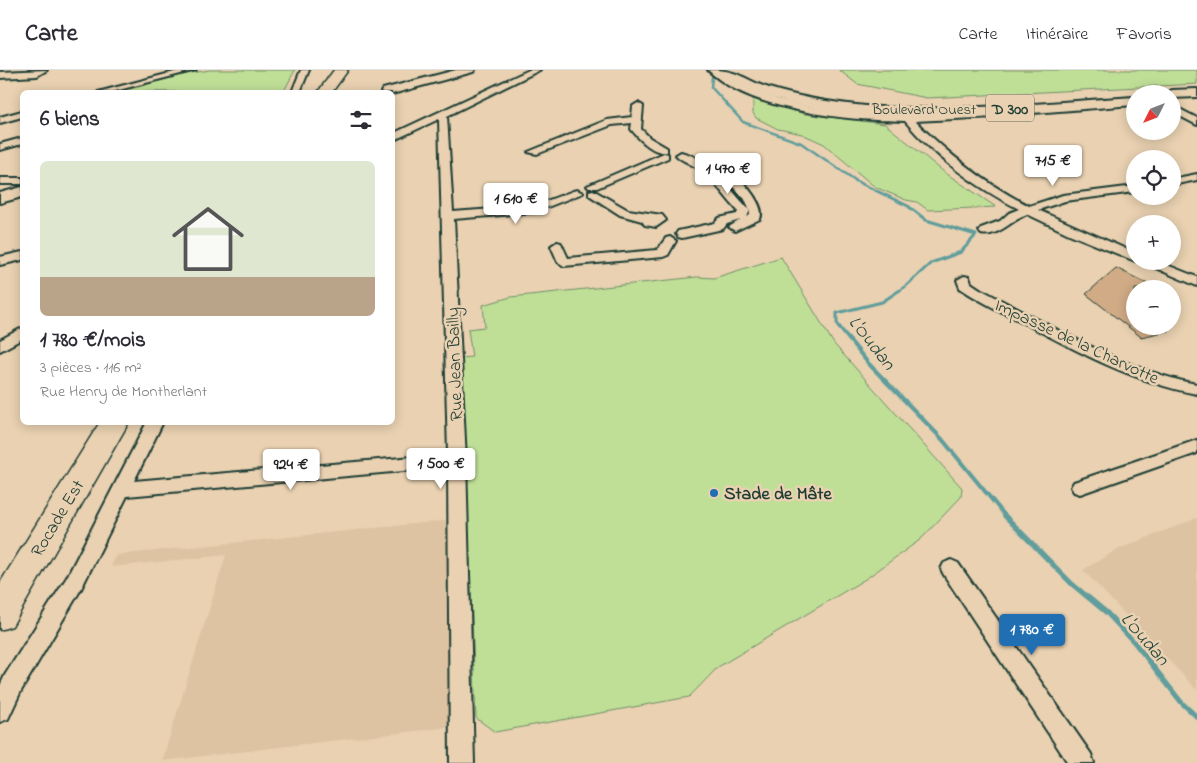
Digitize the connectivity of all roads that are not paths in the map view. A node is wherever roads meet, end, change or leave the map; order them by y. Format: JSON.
{"nodes":[{"id":1,"x":43,"y":70,"type":"edge"},
{"id":2,"x":192,"y":70,"type":"edge"},
{"id":3,"x":305,"y":70,"type":"edge"},
{"id":4,"x":341,"y":70,"type":"edge"},
{"id":5,"x":350,"y":70,"type":"edge"},
{"id":6,"x":469,"y":70,"type":"edge"},
{"id":7,"x":536,"y":70,"type":"edge"},
{"id":8,"x":712,"y":70,"type":"edge"},
{"id":9,"x":719,"y":70,"type":"edge"},
{"id":10,"x":730,"y":70,"type":"edge"},
{"id":11,"x":134,"y":72,"type":"dead end"},
{"id":12,"x":0,"y":75,"type":"edge"},
{"id":13,"x":143,"y":82,"type":"junction"},
{"id":14,"x":110,"y":90,"type":"edge"},
{"id":15,"x":297,"y":90,"type":"edge"},
{"id":16,"x":326,"y":90,"type":"edge"},
{"id":17,"x":335,"y":90,"type":"edge"},
{"id":18,"x":394,"y":90,"type":"edge"},
{"id":19,"x":1197,"y":93,"type":"edge"},
{"id":20,"x":1126,"y":97,"type":"edge"},
{"id":21,"x":1181,"y":98,"type":"edge"},
{"id":22,"x":1197,"y":98,"type":"edge"},
{"id":23,"x":1181,"y":99,"type":"edge"},
{"id":24,"x":1126,"y":102,"type":"edge"},
{"id":25,"x":1126,"y":103,"type":"edge"},
{"id":26,"x":638,"y":106,"type":"dead end"},
{"id":27,"x":1181,"y":107,"type":"edge"},
{"id":28,"x":20,"y":115,"type":"edge"},
{"id":29,"x":442,"y":115,"type":"junction"},
{"id":30,"x":20,"y":119,"type":"edge"},
{"id":31,"x":2,"y":120,"type":"edge"},
{"id":32,"x":635,"y":120,"type":"junction"},
{"id":33,"x":909,"y":120,"type":"junction"},
{"id":34,"x":1197,"y":122,"type":"edge"},
{"id":35,"x":395,"y":137,"type":"edge"},
{"id":36,"x":20,"y":142,"type":"edge"},
{"id":37,"x":0,"y":147,"type":"edge"},
{"id":38,"x":533,"y":152,"type":"dead end"},
{"id":39,"x":664,"y":153,"type":"junction"},
{"id":40,"x":1197,"y":177,"type":"edge"},
{"id":41,"x":1181,"y":180,"type":"edge"},
{"id":42,"x":0,"y":181,"type":"edge"},
{"id":43,"x":20,"y":181,"type":"edge"},
{"id":44,"x":593,"y":190,"type":"junction"},
{"id":45,"x":1126,"y":191,"type":"edge"},
{"id":46,"x":20,"y":193,"type":"edge"},
{"id":47,"x":0,"y":198,"type":"edge"},
{"id":48,"x":1028,"y":210,"type":"junction"},
{"id":49,"x":448,"y":216,"type":"junction"},
{"id":50,"x":652,"y":220,"type":"joint"},
{"id":51,"x":985,"y":231,"type":"dead end"},
{"id":52,"x":673,"y":235,"type":"junction"},
{"id":53,"x":557,"y":246,"type":"dead end"},
{"id":54,"x":1126,"y":253,"type":"edge"},
{"id":55,"x":20,"y":256,"type":"edge"},
{"id":56,"x":0,"y":261,"type":"edge"},
{"id":57,"x":1167,"y":270,"type":"edge"},
{"id":58,"x":964,"y":280,"type":"dead end"},
{"id":59,"x":1197,"y":282,"type":"edge"},
{"id":60,"x":20,"y":334,"type":"edge"},
{"id":61,"x":0,"y":346,"type":"edge"},
{"id":62,"x":1197,"y":389,"type":"edge"},
{"id":63,"x":95,"y":425,"type":"edge"},
{"id":64,"x":113,"y":425,"type":"edge"},
{"id":65,"x":153,"y":425,"type":"edge"},
{"id":66,"x":1197,"y":446,"type":"edge"},
{"id":67,"x":457,"y":460,"type":"junction"},
{"id":68,"x":1080,"y":487,"type":"dead end"},
{"id":69,"x":121,"y":489,"type":"junction"},
{"id":70,"x":951,"y":569,"type":"dead end"},
{"id":71,"x":0,"y":580,"type":"edge"},
{"id":72,"x":0,"y":614,"type":"edge"},
{"id":73,"x":0,"y":712,"type":"edge"},
{"id":74,"x":462,"y":763,"type":"edge"},
{"id":75,"x":1082,"y":763,"type":"edge"}],
"edges":[{"from":1,"to":12,"type":"street"},
{"from":2,"to":13,"type":"street"},
{"from":3,"to":15,"type":"street"},
{"from":4,"to":16,"type":"highway"},
{"from":5,"to":17,"type":"highway"},
{"from":6,"to":18,"type":"main road"},
{"from":7,"to":29,"type":"street"},
{"from":8,"to":33,"type":"street"},
{"from":9,"to":24,"type":"main road","name":"Boulevard Ouest","number":"D 300"},
{"from":10,"to":20,"type":"main road","name":"Boulevard Ouest","number":"D 300"},
{"from":11,"to":13,"type":"street"},
{"from":13,"to":14,"type":"street"},
{"from":19,"to":21,"type":"main road"},
{"from":22,"to":23,"type":"main road"},
{"from":25,"to":33,"type":"street"},
{"from":26,"to":32,"type":"street"},
{"from":27,"to":34,"type":"street"},
{"from":28,"to":31,"type":"street"},
{"from":29,"to":35,"type":"street"},
{"from":29,"to":49,"type":"street","name":"Rue Jean Bailly"},
{"from":30,"to":31,"type":"street"},
{"from":32,"to":38,"type":"street"},
{"from":32,"to":39,"type":"street"},
{"from":33,"to":48,"type":"street"},
{"from":36,"to":37,"type":"street"},
{"from":39,"to":44,"type":"street"},
{"from":39,"to":52,"type":"street"},
{"from":40,"to":41,"type":"street"},
{"from":42,"to":43,"type":"street"},
{"from":44,"to":49,"type":"street"},
{"from":44,"to":50,"type":"street"},
{"from":45,"to":48,"type":"street"},
{"from":46,"to":47,"type":"main road"},
{"from":48,"to":51,"type":"street"},
{"from":48,"to":54,"type":"street"},
{"from":49,"to":67,"type":"street","name":"Rue Jean Bailly"},
{"from":50,"to":52,"type":"street"},
{"from":52,"to":53,"type":"street"},
{"from":55,"to":56,"type":"street"},
{"from":57,"to":59,"type":"street"},
{"from":58,"to":62,"type":"street","name":"Impasse de la Charvotte"},
{"from":60,"to":61,"type":"street"},
{"from":63,"to":71,"type":"highway","name":"Rocade Est"},
{"from":64,"to":72,"type":"highway","name":"Rocade Est"},
{"from":65,"to":69,"type":"street"},
{"from":66,"to":68,"type":"street"},
{"from":67,"to":69,"type":"street"},
{"from":67,"to":74,"type":"street","name":"Rue Jean Bailly"},
{"from":69,"to":73,"type":"street"},
{"from":70,"to":75,"type":"street"}]}
